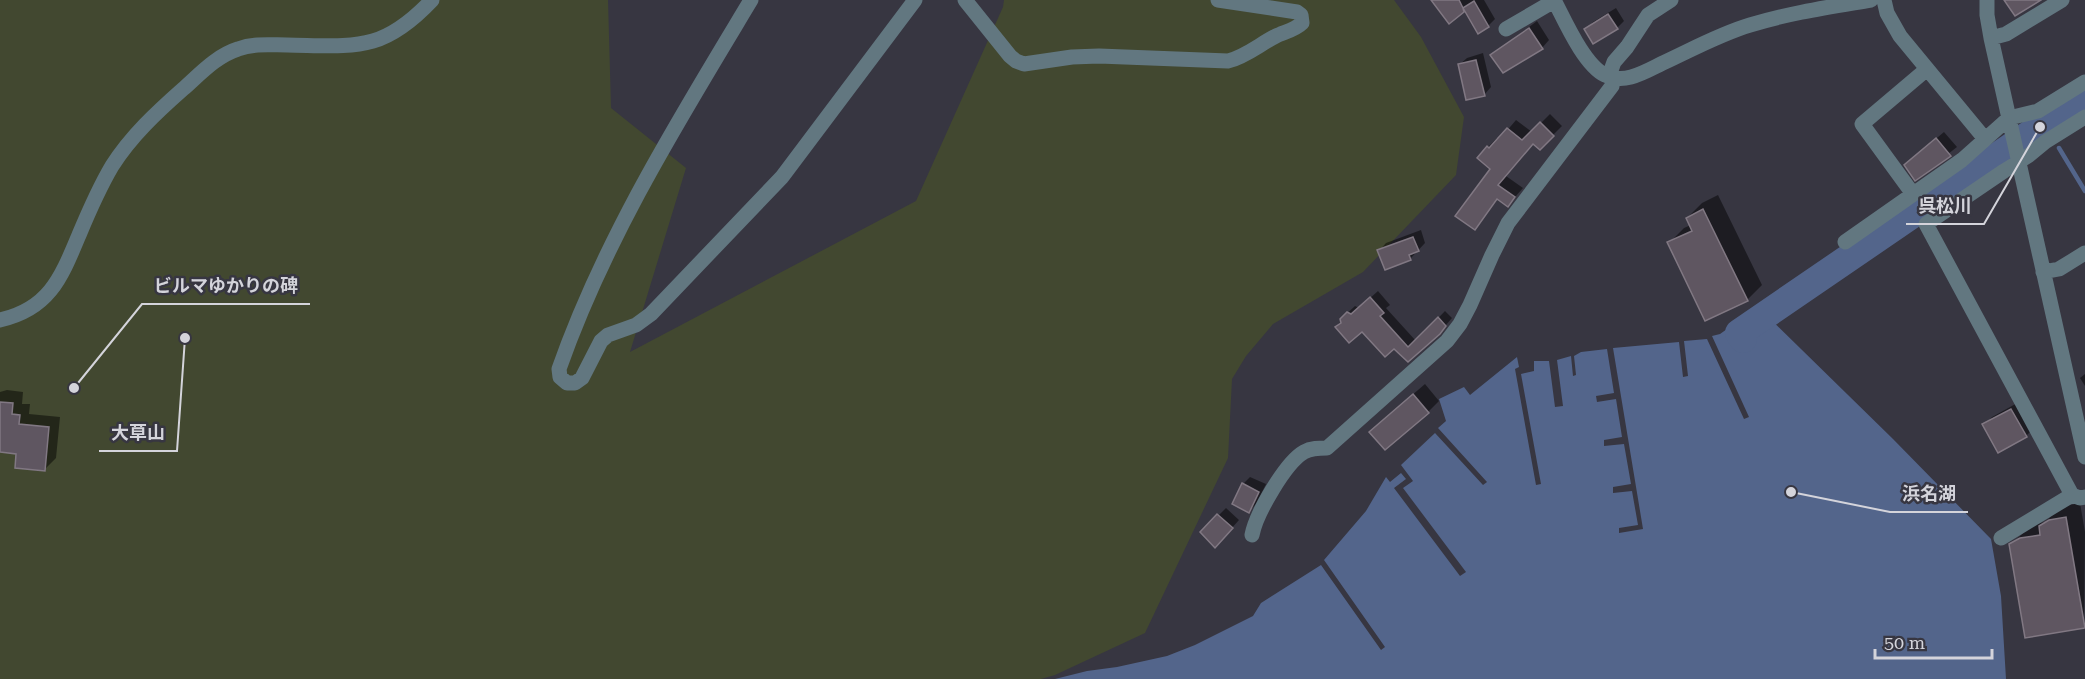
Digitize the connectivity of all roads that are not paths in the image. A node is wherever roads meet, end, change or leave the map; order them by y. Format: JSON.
{"nodes":[{"id":1,"x":432,"y":0,"type":"edge"},
{"id":2,"x":751,"y":0,"type":"edge"},
{"id":3,"x":915,"y":0,"type":"edge"},
{"id":4,"x":964,"y":0,"type":"edge"},
{"id":5,"x":1218,"y":0,"type":"edge"},
{"id":6,"x":1554,"y":0,"type":"edge"},
{"id":7,"x":1671,"y":0,"type":"edge"},
{"id":8,"x":1871,"y":0,"type":"edge"},
{"id":9,"x":1884,"y":0,"type":"edge"},
{"id":10,"x":1987,"y":0,"type":"edge"},
{"id":11,"x":2062,"y":0,"type":"edge"},
{"id":12,"x":1506,"y":28,"type":"dead end"},
{"id":13,"x":1990,"y":38,"type":"junction"},
{"id":14,"x":1927,"y":69,"type":"junction"},
{"id":15,"x":1611,"y":77,"type":"junction"},
{"id":16,"x":2085,"y":82,"type":"edge"},
{"id":17,"x":2085,"y":117,"type":"edge"},
{"id":18,"x":2009,"y":122,"type":"junction"},
{"id":19,"x":1985,"y":139,"type":"junction"},
{"id":20,"x":2018,"y":160,"type":"junction"},
{"id":21,"x":1913,"y":194,"type":"junction"},
{"id":22,"x":1845,"y":242,"type":"dead end"},
{"id":23,"x":2085,"y":253,"type":"edge"},
{"id":24,"x":2043,"y":272,"type":"junction"},
{"id":25,"x":0,"y":320,"type":"edge"},
{"id":26,"x":2085,"y":457,"type":"edge"},
{"id":27,"x":2079,"y":496,"type":"edge"},
{"id":28,"x":1252,"y":536,"type":"dead end"},
{"id":29,"x":2001,"y":538,"type":"dead end"}],
"edges":[{"from":1,"to":25,"type":"street"},
{"from":2,"to":3,"type":"street"},
{"from":4,"to":5,"type":"street"},
{"from":6,"to":12,"type":"street"},
{"from":6,"to":15,"type":"street"},
{"from":7,"to":15,"type":"street"},
{"from":8,"to":15,"type":"street"},
{"from":9,"to":14,"type":"street"},
{"from":10,"to":13,"type":"street"},
{"from":11,"to":13,"type":"street"},
{"from":13,"to":18,"type":"street"},
{"from":14,"to":19,"type":"street"},
{"from":14,"to":21,"type":"street"},
{"from":15,"to":28,"type":"street"},
{"from":16,"to":18,"type":"street"},
{"from":17,"to":20,"type":"street"},
{"from":18,"to":19,"type":"street"},
{"from":18,"to":20,"type":"street"},
{"from":19,"to":21,"type":"street"},
{"from":20,"to":24,"type":"street"},
{"from":20,"to":27,"type":"street"},
{"from":21,"to":22,"type":"street"},
{"from":23,"to":24,"type":"street"},
{"from":24,"to":26,"type":"street"},
{"from":27,"to":29,"type":"street"}]}
